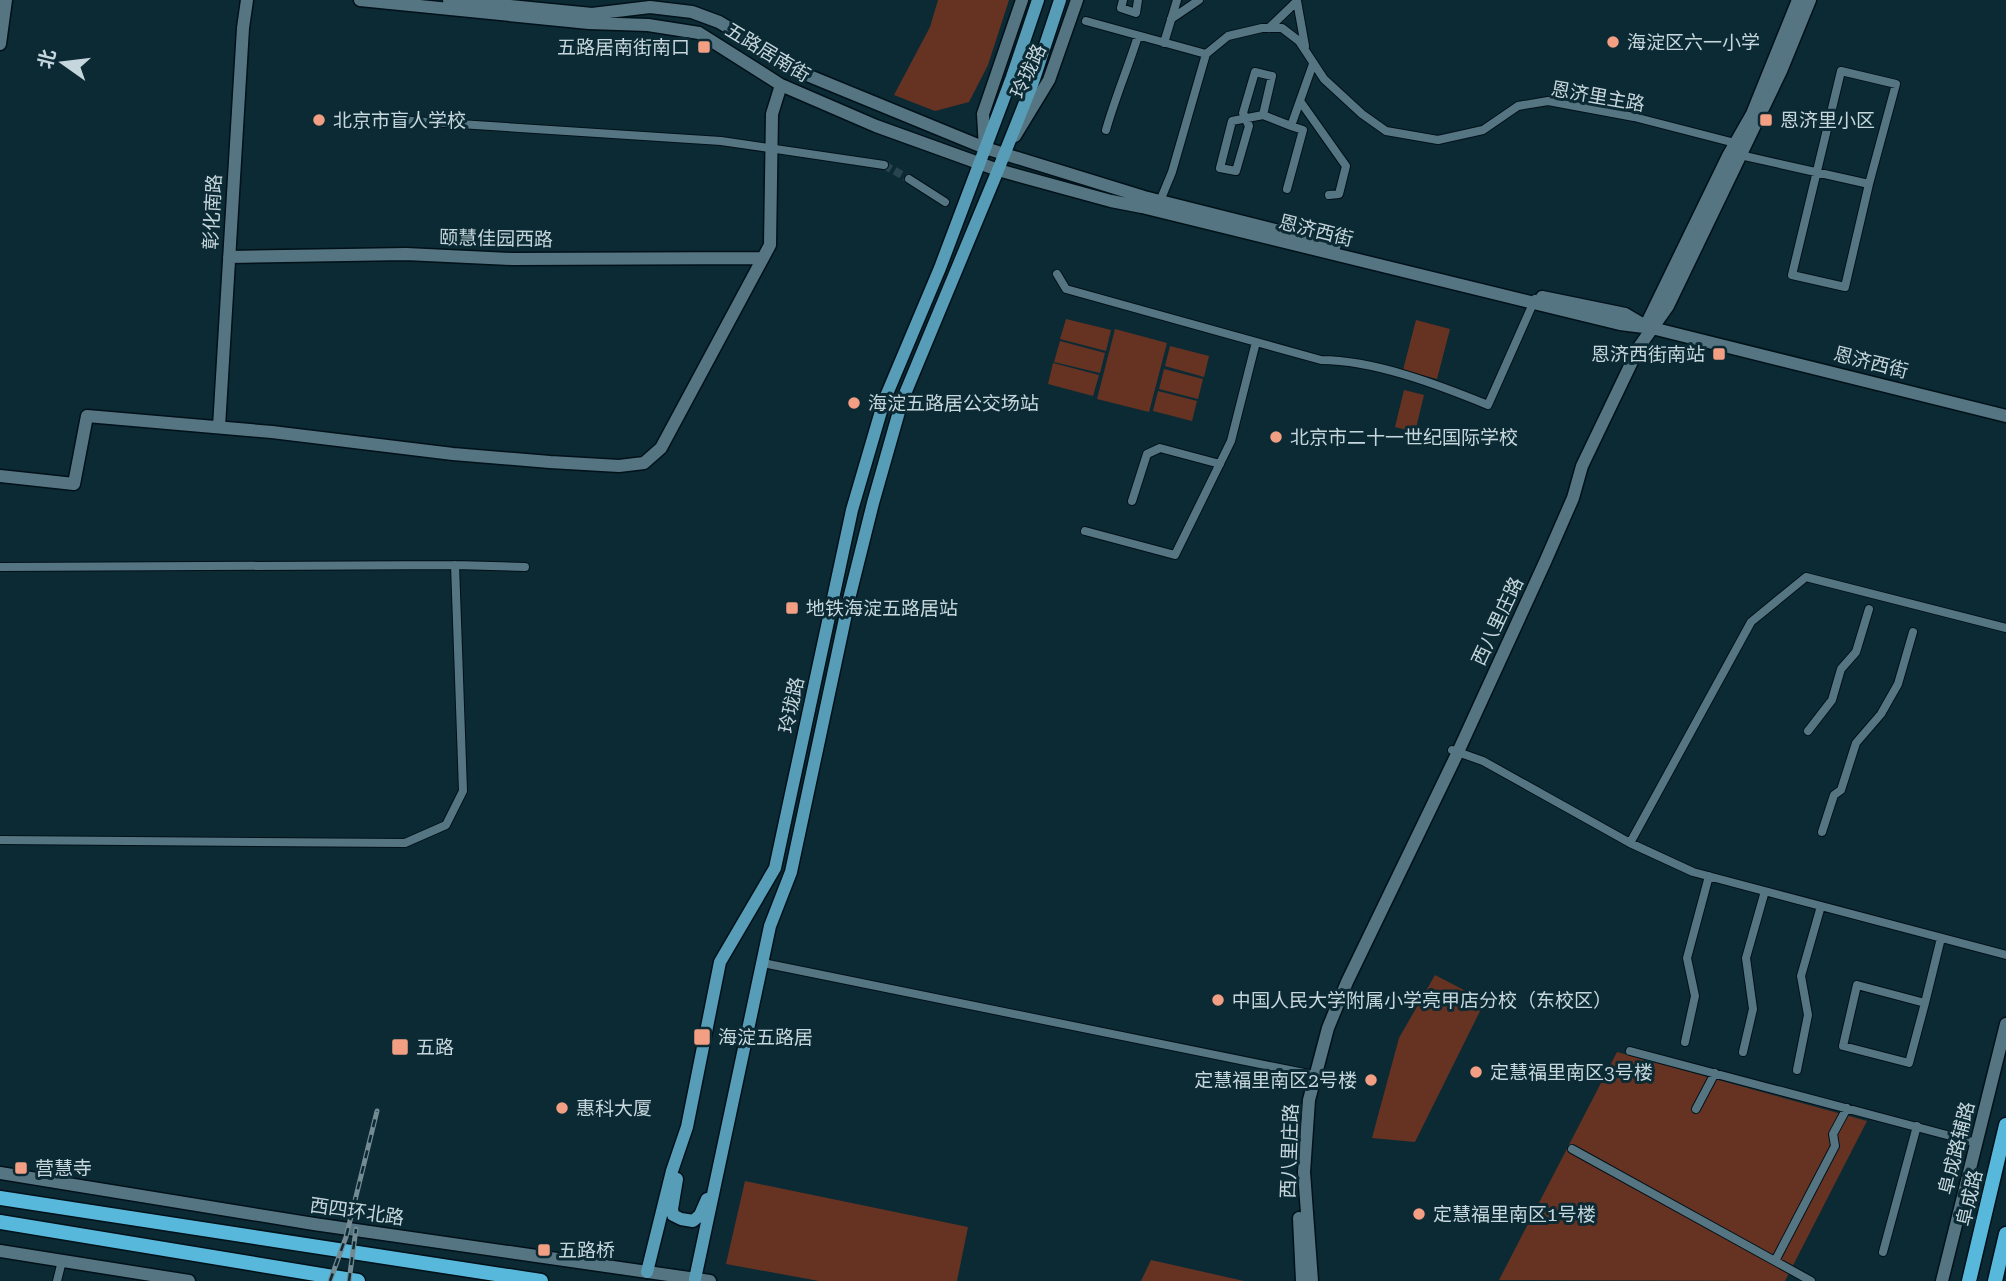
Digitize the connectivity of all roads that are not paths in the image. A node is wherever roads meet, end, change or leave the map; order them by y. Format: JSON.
{"nodes":[{"id":1,"x":6,"y":0,"type":"edge"},
{"id":2,"x":247,"y":0,"type":"edge"},
{"id":3,"x":360,"y":0,"type":"edge"},
{"id":4,"x":449,"y":0,"type":"edge"},
{"id":5,"x":1022,"y":0,"type":"edge"},
{"id":6,"x":1038,"y":0,"type":"edge"},
{"id":7,"x":1060,"y":0,"type":"edge"},
{"id":8,"x":1077,"y":0,"type":"edge"},
{"id":9,"x":1123,"y":0,"type":"edge"},
{"id":10,"x":1138,"y":0,"type":"edge"},
{"id":11,"x":1177,"y":0,"type":"edge"},
{"id":12,"x":1199,"y":0,"type":"edge"},
{"id":13,"x":1798,"y":0,"type":"edge"},
{"id":14,"x":1810,"y":0,"type":"edge"},
{"id":15,"x":1298,"y":1,"type":"edge"},
{"id":16,"x":627,"y":5,"type":"edge"},
{"id":17,"x":609,"y":12,"type":"edge"},
{"id":18,"x":1171,"y":19,"type":"junction"},
{"id":19,"x":1086,"y":21,"type":"dead end"},
{"id":20,"x":624,"y":25,"type":"junction"},
{"id":21,"x":1269,"y":28,"type":"junction"},
{"id":22,"x":1138,"y":36,"type":"junction"},
{"id":23,"x":1164,"y":43,"type":"junction"},
{"id":24,"x":0,"y":44,"type":"edge"},
{"id":25,"x":1306,"y":52,"type":"junction"},
{"id":26,"x":1206,"y":54,"type":"junction"},
{"id":27,"x":1313,"y":64,"type":"junction"},
{"id":28,"x":781,"y":85,"type":"junction"},
{"id":29,"x":1300,"y":101,"type":"junction"},
{"id":30,"x":1263,"y":115,"type":"junction"},
{"id":31,"x":1246,"y":119,"type":"junction"},
{"id":32,"x":398,"y":120,"type":"dead end"},
{"id":33,"x":1291,"y":126,"type":"junction"},
{"id":34,"x":1106,"y":130,"type":"dead end"},
{"id":35,"x":771,"y":148,"type":"junction"},
{"id":36,"x":985,"y":148,"type":"junction"},
{"id":37,"x":1737,"y":149,"type":"junction"},
{"id":38,"x":1004,"y":154,"type":"junction"},
{"id":39,"x":979,"y":163,"type":"junction"},
{"id":40,"x":884,"y":165,"type":"tunnel mouth"},
{"id":41,"x":998,"y":170,"type":"junction"},
{"id":42,"x":1815,"y":172,"type":"junction"},
{"id":43,"x":909,"y":179,"type":"tunnel mouth"},
{"id":44,"x":1869,"y":184,"type":"junction"},
{"id":45,"x":1287,"y":189,"type":"dead end"},
{"id":46,"x":1329,"y":195,"type":"dead end"},
{"id":47,"x":1160,"y":201,"type":"junction"},
{"id":48,"x":945,"y":202,"type":"dead end"},
{"id":49,"x":229,"y":257,"type":"dead end"},
{"id":50,"x":762,"y":258,"type":"junction"},
{"id":51,"x":1057,"y":274,"type":"dead end"},
{"id":52,"x":1535,"y":300,"type":"junction"},
{"id":53,"x":1649,"y":327,"type":"junction"},
{"id":54,"x":1256,"y":342,"type":"junction"},
{"id":55,"x":2006,"y":416,"type":"edge"},
{"id":56,"x":219,"y":428,"type":"junction"},
{"id":57,"x":1220,"y":464,"type":"junction"},
{"id":58,"x":0,"y":476,"type":"edge"},
{"id":59,"x":1132,"y":501,"type":"dead end"},
{"id":60,"x":1085,"y":531,"type":"dead end"},
{"id":61,"x":455,"y":565,"type":"junction"},
{"id":62,"x":0,"y":567,"type":"edge"},
{"id":63,"x":525,"y":567,"type":"dead end"},
{"id":64,"x":1870,"y":609,"type":"dead end"},
{"id":65,"x":2006,"y":628,"type":"edge"},
{"id":66,"x":1913,"y":632,"type":"dead end"},
{"id":67,"x":1808,"y":731,"type":"dead end"},
{"id":68,"x":1455,"y":751,"type":"junction"},
{"id":69,"x":1822,"y":832,"type":"dead end"},
{"id":70,"x":0,"y":840,"type":"edge"},
{"id":71,"x":1630,"y":843,"type":"junction"},
{"id":72,"x":1709,"y":876,"type":"junction"},
{"id":73,"x":1765,"y":891,"type":"junction"},
{"id":74,"x":1821,"y":906,"type":"junction"},
{"id":75,"x":1941,"y":938,"type":"junction"},
{"id":76,"x":2006,"y":955,"type":"edge"},
{"id":77,"x":763,"y":963,"type":"junction"},
{"id":78,"x":1925,"y":1003,"type":"junction"},
{"id":79,"x":2006,"y":1024,"type":"edge"},
{"id":80,"x":1685,"y":1042,"type":"dead end"},
{"id":81,"x":1630,"y":1051,"type":"dead end"},
{"id":82,"x":1743,"y":1052,"type":"dead end"},
{"id":83,"x":1797,"y":1070,"type":"dead end"},
{"id":84,"x":1715,"y":1073,"type":"junction"},
{"id":85,"x":1311,"y":1074,"type":"junction"},
{"id":86,"x":1847,"y":1108,"type":"junction"},
{"id":87,"x":1696,"y":1110,"type":"dead end"},
{"id":88,"x":2006,"y":1125,"type":"edge"},
{"id":89,"x":1917,"y":1126,"type":"junction"},
{"id":90,"x":687,"y":1127,"type":"junction"},
{"id":91,"x":1976,"y":1143,"type":"junction"},
{"id":92,"x":1572,"y":1150,"type":"dead end"},
{"id":93,"x":0,"y":1172,"type":"edge"},
{"id":94,"x":717,"y":1176,"type":"junction"},
{"id":95,"x":0,"y":1198,"type":"edge"},
{"id":96,"x":0,"y":1222,"type":"edge"},
{"id":97,"x":2006,"y":1234,"type":"edge"},
{"id":98,"x":0,"y":1251,"type":"edge"},
{"id":99,"x":1883,"y":1252,"type":"dead end"},
{"id":100,"x":62,"y":1261,"type":"junction"},
{"id":101,"x":1775,"y":1261,"type":"junction"},
{"id":102,"x":647,"y":1272,"type":"junction"},
{"id":103,"x":695,"y":1279,"type":"junction"},
{"id":104,"x":57,"y":1281,"type":"edge"},
{"id":105,"x":189,"y":1281,"type":"edge"},
{"id":106,"x":358,"y":1281,"type":"edge"},
{"id":107,"x":541,"y":1281,"type":"edge"},
{"id":108,"x":709,"y":1281,"type":"edge"},
{"id":109,"x":1302,"y":1281,"type":"edge"},
{"id":110,"x":1312,"y":1281,"type":"edge"},
{"id":111,"x":1811,"y":1281,"type":"edge"},
{"id":112,"x":1942,"y":1281,"type":"edge"},
{"id":113,"x":1969,"y":1281,"type":"edge"},
{"id":114,"x":1996,"y":1281,"type":"edge"}],
"edges":[{"from":1,"to":24,"type":"street"},
{"from":2,"to":56,"type":"street","name":"彰化南路"},
{"from":3,"to":17,"type":"street","name":"五路居南街"},
{"from":4,"to":17,"type":"street","name":"五路居南街"},
{"from":5,"to":36,"type":"street","name":"玲珑路"},
{"from":6,"to":36,"type":"main road","name":"玲珑路"},
{"from":7,"to":38,"type":"main road","name":"玲珑路"},
{"from":8,"to":38,"type":"street","name":"玲珑路"},
{"from":9,"to":10,"type":"street"},
{"from":11,"to":18,"type":"street"},
{"from":12,"to":18,"type":"street"},
{"from":13,"to":37,"type":"street","name":"西八里庄路"},
{"from":14,"to":37,"type":"street","name":"西八里庄路"},
{"from":15,"to":21,"type":"street"},
{"from":15,"to":25,"type":"street"},
{"from":16,"to":17,"type":"street","name":"五路居南街"},
{"from":16,"to":20,"type":"street"},
{"from":16,"to":36,"type":"street","name":"五路居南街"},
{"from":17,"to":20,"type":"street","name":"五路居南街"},
{"from":18,"to":23,"type":"street"},
{"from":19,"to":22,"type":"street"},
{"from":20,"to":28,"type":"street","name":"五路居南街"},
{"from":21,"to":25,"type":"street","name":"恩济里主路"},
{"from":21,"to":26,"type":"street"},
{"from":22,"to":23,"type":"street"},
{"from":22,"to":34,"type":"street"},
{"from":23,"to":26,"type":"street"},
{"from":25,"to":27,"type":"street","name":"恩济里主路"},
{"from":26,"to":47,"type":"street"},
{"from":27,"to":29,"type":"street"},
{"from":27,"to":37,"type":"street","name":"恩济里主路"},
{"from":28,"to":35,"type":"street"},
{"from":28,"to":39,"type":"street","name":"五路居南街"},
{"from":29,"to":33,"type":"street"},
{"from":29,"to":46,"type":"street"},
{"from":30,"to":31,"type":"street"},
{"from":30,"to":31,"type":"street"},
{"from":30,"to":33,"type":"street"},
{"from":31,"to":31,"type":"street"},
{"from":32,"to":35,"type":"street"},
{"from":33,"to":45,"type":"street"},
{"from":35,"to":40,"type":"street"},
{"from":35,"to":50,"type":"street"},
{"from":36,"to":38,"type":"street","name":"恩济西街"},
{"from":36,"to":39,"type":"main road","name":"玲珑路"},
{"from":37,"to":42,"type":"street","name":"恩济里主路"},
{"from":37,"to":53,"type":"street","name":"西八里庄路"},
{"from":38,"to":41,"type":"main road","name":"玲珑路"},
{"from":38,"to":47,"type":"street","name":"恩济西街"},
{"from":39,"to":41,"type":"street","name":"恩济西街"},
{"from":39,"to":90,"type":"main road","name":"玲珑路"},
{"from":41,"to":52,"type":"street","name":"恩济西街"},
{"from":41,"to":77,"type":"main road","name":"玲珑路"},
{"from":42,"to":44,"type":"street","name":"恩济里主路"},
{"from":42,"to":44,"type":"street"},
{"from":42,"to":44,"type":"street"},
{"from":43,"to":48,"type":"street"},
{"from":47,"to":52,"type":"street","name":"恩济西街"},
{"from":49,"to":50,"type":"street","name":"颐慧佳园西路"},
{"from":50,"to":56,"type":"street"},
{"from":51,"to":54,"type":"street"},
{"from":52,"to":53,"type":"street","name":"恩济西街"},
{"from":52,"to":54,"type":"street"},
{"from":53,"to":55,"type":"street","name":"恩济西街"},
{"from":53,"to":68,"type":"street","name":"西八里庄路"},
{"from":54,"to":57,"type":"street"},
{"from":56,"to":58,"type":"street"},
{"from":57,"to":59,"type":"street"},
{"from":57,"to":60,"type":"street"},
{"from":61,"to":62,"type":"street"},
{"from":61,"to":63,"type":"street"},
{"from":61,"to":70,"type":"street"},
{"from":64,"to":67,"type":"street"},
{"from":65,"to":71,"type":"street"},
{"from":66,"to":69,"type":"street"},
{"from":68,"to":71,"type":"street"},
{"from":68,"to":85,"type":"street","name":"西八里庄路"},
{"from":71,"to":72,"type":"street"},
{"from":72,"to":73,"type":"street"},
{"from":72,"to":80,"type":"street"},
{"from":73,"to":74,"type":"street"},
{"from":73,"to":82,"type":"street"},
{"from":74,"to":75,"type":"street"},
{"from":74,"to":83,"type":"street"},
{"from":75,"to":76,"type":"street"},
{"from":75,"to":78,"type":"street"},
{"from":77,"to":85,"type":"street"},
{"from":77,"to":94,"type":"main road","name":"玲珑路"},
{"from":78,"to":78,"type":"street"},
{"from":79,"to":91,"type":"street","name":"阜成路辅路"},
{"from":81,"to":84,"type":"street"},
{"from":84,"to":86,"type":"street"},
{"from":84,"to":87,"type":"street"},
{"from":85,"to":109,"type":"street","name":"西八里庄路"},
{"from":85,"to":110,"type":"street","name":"西八里庄路"},
{"from":86,"to":89,"type":"street"},
{"from":86,"to":101,"type":"street"},
{"from":88,"to":113,"type":"highway","name":"阜成路"},
{"from":89,"to":91,"type":"street"},
{"from":89,"to":99,"type":"street"},
{"from":90,"to":94,"type":"main road"},
{"from":90,"to":102,"type":"main road","name":"玲珑路"},
{"from":91,"to":112,"type":"street","name":"阜成路辅路"},
{"from":92,"to":101,"type":"street"},
{"from":93,"to":102,"type":"street","name":"西四环北路"},
{"from":94,"to":103,"type":"main road","name":"玲珑路"},
{"from":95,"to":107,"type":"highway"},
{"from":96,"to":106,"type":"highway"},
{"from":97,"to":114,"type":"highway"},
{"from":98,"to":100,"type":"street"},
{"from":100,"to":104,"type":"street"},
{"from":100,"to":105,"type":"street"},
{"from":101,"to":111,"type":"street"},
{"from":102,"to":103,"type":"street","name":"西四环北路"},
{"from":103,"to":108,"type":"street","name":"西四环北路"}]}
